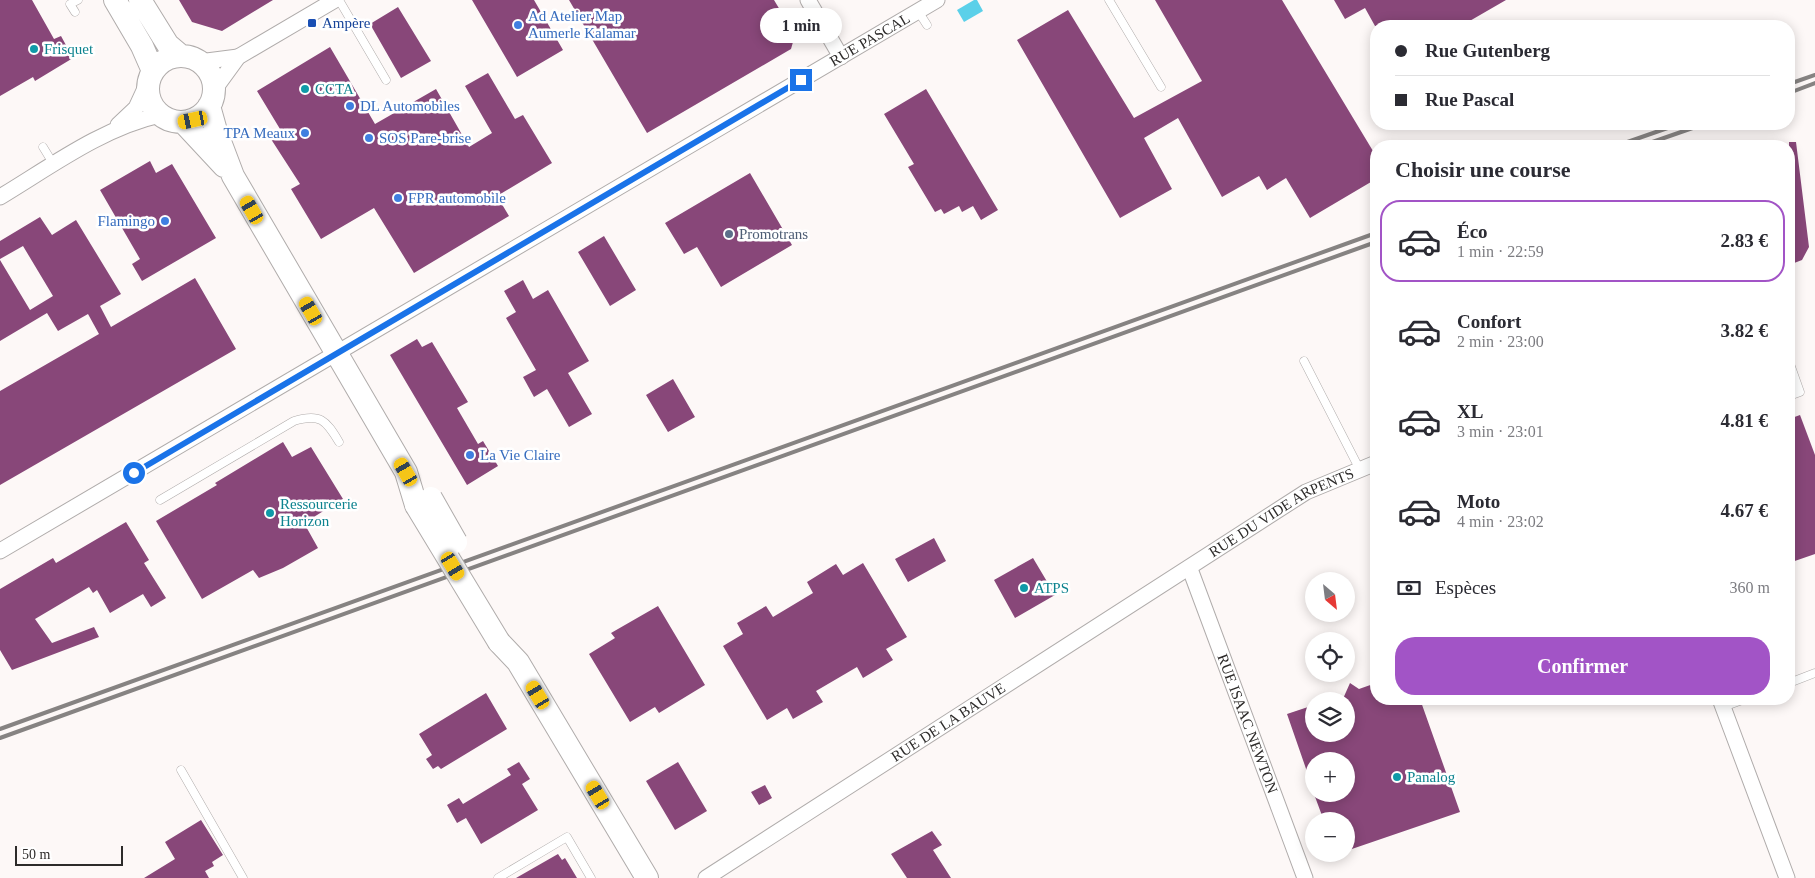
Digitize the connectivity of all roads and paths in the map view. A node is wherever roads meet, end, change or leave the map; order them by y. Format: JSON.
{"nodes":[{"id":1,"x":78,"y":0,"type":"edge"},
{"id":2,"x":115,"y":0,"type":"edge"},
{"id":3,"x":140,"y":0,"type":"edge"},
{"id":4,"x":334,"y":0,"type":"edge"},
{"id":5,"x":339,"y":0,"type":"edge"},
{"id":6,"x":808,"y":0,"type":"edge"},
{"id":7,"x":937,"y":0,"type":"edge"},
{"id":8,"x":1109,"y":0,"type":"edge"},
{"id":9,"x":918,"y":11,"type":"junction"},
{"id":10,"x":75,"y":12,"type":"dead end"},
{"id":11,"x":927,"y":25,"type":"dead end"},
{"id":12,"x":238,"y":57,"type":"junction"},
{"id":13,"x":841,"y":57,"type":"junction"},
{"id":14,"x":190,"y":59,"type":"junction"},
{"id":15,"x":151,"y":77,"type":"junction"},
{"id":16,"x":386,"y":80,"type":"dead end"},
{"id":17,"x":1161,"y":87,"type":"dead end"},
{"id":18,"x":211,"y":98,"type":"junction"},
{"id":19,"x":160,"y":115,"type":"junction"},
{"id":20,"x":183,"y":122,"type":"junction"},
{"id":21,"x":101,"y":137,"type":"junction"},
{"id":22,"x":43,"y":147,"type":"dead end"},
{"id":23,"x":54,"y":165,"type":"junction"},
{"id":24,"x":233,"y":176,"type":"junction"},
{"id":25,"x":0,"y":197,"type":"edge"},
{"id":26,"x":337,"y":354,"type":"junction"},
{"id":27,"x":1304,"y":361,"type":"dead end"},
{"id":28,"x":1795,"y":378,"type":"edge"},
{"id":29,"x":1795,"y":394,"type":"edge"},
{"id":30,"x":339,"y":442,"type":"dead end"},
{"id":31,"x":1370,"y":466,"type":"edge"},
{"id":32,"x":1360,"y":470,"type":"junction"},
{"id":33,"x":160,"y":500,"type":"dead end"},
{"id":34,"x":0,"y":552,"type":"edge"},
{"id":35,"x":1190,"y":569,"type":"junction"},
{"id":36,"x":1815,"y":673,"type":"edge"},
{"id":37,"x":1795,"y":681,"type":"edge"},
{"id":38,"x":1723,"y":705,"type":"edge"},
{"id":39,"x":180,"y":770,"type":"dead end"},
{"id":40,"x":243,"y":878,"type":"edge"},
{"id":41,"x":498,"y":878,"type":"edge"},
{"id":42,"x":591,"y":878,"type":"edge"},
{"id":43,"x":647,"y":878,"type":"edge"},
{"id":44,"x":706,"y":878,"type":"edge"},
{"id":45,"x":1305,"y":878,"type":"edge"},
{"id":46,"x":1787,"y":878,"type":"edge"}],
"edges":[{"from":1,"to":10,"type":"lane"},
{"from":2,"to":15,"type":"main road"},
{"from":3,"to":14,"type":"main road"},
{"from":4,"to":12,"type":"street"},
{"from":5,"to":16,"type":"lane"},
{"from":6,"to":13,"type":"street"},
{"from":7,"to":9,"type":"street","name":"RUE PASCAL"},
{"from":8,"to":17,"type":"lane"},
{"from":9,"to":11,"type":"lane"},
{"from":9,"to":13,"type":"street","name":"RUE PASCAL"},
{"from":12,"to":14,"type":"street"},
{"from":12,"to":18,"type":"street"},
{"from":13,"to":26,"type":"street","name":"RUE PASCAL"},
{"from":14,"to":15,"type":"main road"},
{"from":14,"to":18,"type":"main road"},
{"from":15,"to":19,"type":"main road"},
{"from":15,"to":21,"type":"street"},
{"from":18,"to":20,"type":"main road"},
{"from":18,"to":24,"type":"main road"},
{"from":19,"to":20,"type":"main road"},
{"from":19,"to":21,"type":"street"},
{"from":20,"to":24,"type":"main road"},
{"from":21,"to":23,"type":"street"},
{"from":22,"to":23,"type":"lane"},
{"from":23,"to":25,"type":"street"},
{"from":24,"to":26,"type":"main road"},
{"from":26,"to":34,"type":"street","name":"RUE PASCAL"},
{"from":26,"to":43,"type":"main road","bridge":true},
{"from":27,"to":32,"type":"lane"},
{"from":28,"to":29,"type":"lane"},
{"from":30,"to":33,"type":"lane"},
{"from":31,"to":32,"type":"street","name":"RUE DU VIDE ARPENTS"},
{"from":32,"to":35,"type":"street","name":"RUE DU VIDE ARPENTS"},
{"from":35,"to":44,"type":"street","name":"RUE DE LA BAUVE"},
{"from":35,"to":45,"type":"street","name":"RUE ISAAC NEWTON"},
{"from":36,"to":37,"type":"lane"},
{"from":38,"to":46,"type":"street"},
{"from":39,"to":40,"type":"lane"},
{"from":41,"to":42,"type":"lane"}]}
